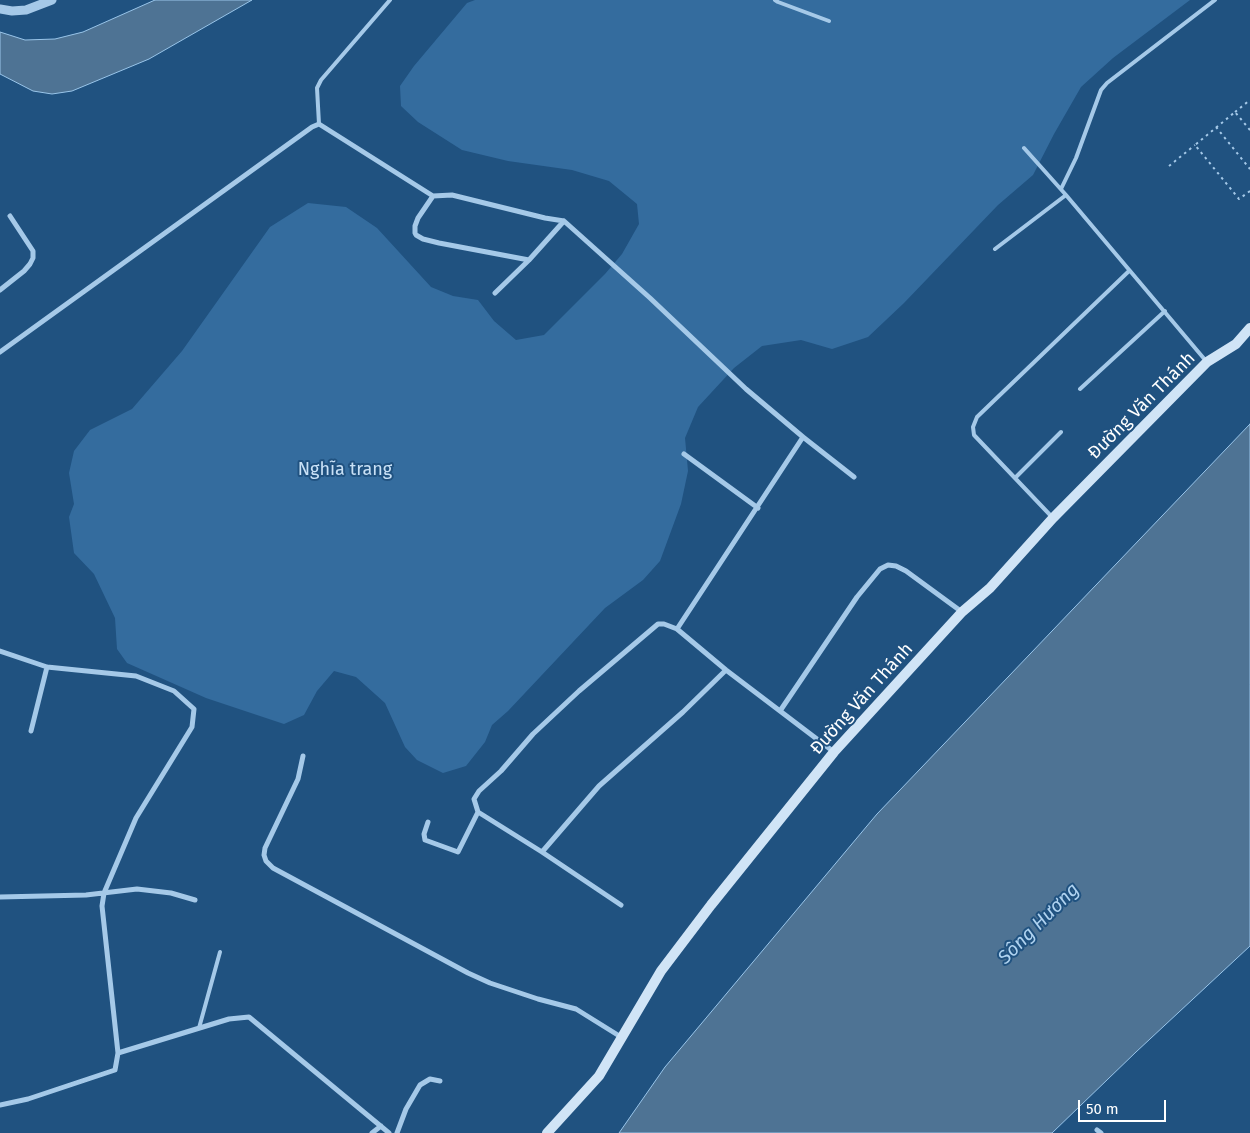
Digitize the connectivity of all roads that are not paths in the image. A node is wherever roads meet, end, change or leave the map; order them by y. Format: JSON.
{"nodes":[{"id":1,"x":52,"y":0,"type":"edge"},
{"id":2,"x":390,"y":0,"type":"edge"},
{"id":3,"x":775,"y":0,"type":"edge"},
{"id":4,"x":1215,"y":0,"type":"edge"},
{"id":5,"x":0,"y":9,"type":"edge"},
{"id":6,"x":829,"y":21,"type":"dead end"},
{"id":7,"x":319,"y":124,"type":"junction"},
{"id":8,"x":1024,"y":148,"type":"dead end"},
{"id":9,"x":1061,"y":189,"type":"junction"},
{"id":10,"x":1066,"y":195,"type":"junction"},
{"id":11,"x":433,"y":196,"type":"junction"},
{"id":12,"x":10,"y":216,"type":"dead end"},
{"id":13,"x":564,"y":221,"type":"junction"},
{"id":14,"x":995,"y":249,"type":"dead end"},
{"id":15,"x":530,"y":260,"type":"junction"},
{"id":16,"x":1129,"y":271,"type":"junction"},
{"id":17,"x":0,"y":290,"type":"edge"},
{"id":18,"x":495,"y":293,"type":"dead end"},
{"id":19,"x":1165,"y":312,"type":"junction"},
{"id":20,"x":1250,"y":328,"type":"edge"},
{"id":21,"x":0,"y":352,"type":"edge"},
{"id":22,"x":1207,"y":362,"type":"junction"},
{"id":23,"x":1080,"y":389,"type":"dead end"},
{"id":24,"x":1061,"y":432,"type":"dead end"},
{"id":25,"x":803,"y":437,"type":"junction"},
{"id":26,"x":684,"y":454,"type":"dead end"},
{"id":27,"x":854,"y":477,"type":"dead end"},
{"id":28,"x":1015,"y":478,"type":"junction"},
{"id":29,"x":758,"y":508,"type":"junction"},
{"id":30,"x":1054,"y":518,"type":"junction"},
{"id":31,"x":962,"y":612,"type":"junction"},
{"id":32,"x":678,"y":629,"type":"junction"},
{"id":33,"x":0,"y":651,"type":"edge"},
{"id":34,"x":47,"y":666,"type":"junction"},
{"id":35,"x":726,"y":670,"type":"junction"},
{"id":36,"x":780,"y":711,"type":"junction"},
{"id":37,"x":31,"y":731,"type":"dead end"},
{"id":38,"x":834,"y":752,"type":"junction"},
{"id":39,"x":303,"y":756,"type":"dead end"},
{"id":40,"x":478,"y":812,"type":"junction"},
{"id":41,"x":428,"y":822,"type":"dead end"},
{"id":42,"x":542,"y":852,"type":"junction"},
{"id":43,"x":104,"y":893,"type":"junction"},
{"id":44,"x":0,"y":897,"type":"edge"},
{"id":45,"x":195,"y":900,"type":"dead end"},
{"id":46,"x":621,"y":905,"type":"dead end"},
{"id":47,"x":220,"y":952,"type":"dead end"},
{"id":48,"x":199,"y":1028,"type":"junction"},
{"id":49,"x":621,"y":1037,"type":"junction"},
{"id":50,"x":118,"y":1054,"type":"junction"},
{"id":51,"x":440,"y":1081,"type":"dead end"},
{"id":52,"x":0,"y":1105,"type":"edge"},
{"id":53,"x":381,"y":1126,"type":"junction"},
{"id":54,"x":372,"y":1133,"type":"edge"},
{"id":55,"x":389,"y":1133,"type":"edge"},
{"id":56,"x":397,"y":1133,"type":"edge"},
{"id":57,"x":547,"y":1133,"type":"edge"}],
"edges":[{"from":1,"to":5,"type":"street"},
{"from":2,"to":7,"type":"lane"},
{"from":3,"to":6,"type":"lane"},
{"from":4,"to":9,"type":"lane"},
{"from":7,"to":11,"type":"street"},
{"from":7,"to":21,"type":"street"},
{"from":8,"to":9,"type":"lane"},
{"from":9,"to":10,"type":"lane"},
{"from":10,"to":14,"type":"lane"},
{"from":10,"to":16,"type":"lane"},
{"from":11,"to":13,"type":"street"},
{"from":11,"to":15,"type":"street"},
{"from":12,"to":17,"type":"street"},
{"from":13,"to":15,"type":"street"},
{"from":13,"to":25,"type":"street"},
{"from":15,"to":18,"type":"street"},
{"from":16,"to":19,"type":"lane"},
{"from":16,"to":28,"type":"lane"},
{"from":19,"to":22,"type":"lane"},
{"from":19,"to":23,"type":"lane"},
{"from":20,"to":22,"type":"main road","name":"Đường Văn Thánh"},
{"from":22,"to":30,"type":"main road","name":"Đường Văn Thánh"},
{"from":24,"to":28,"type":"lane"},
{"from":25,"to":27,"type":"street"},
{"from":25,"to":29,"type":"street"},
{"from":26,"to":29,"type":"street"},
{"from":28,"to":30,"type":"lane"},
{"from":29,"to":32,"type":"street"},
{"from":30,"to":31,"type":"main road","name":"Đường Văn Thánh"},
{"from":31,"to":36,"type":"street"},
{"from":31,"to":38,"type":"main road","name":"Đường Văn Thánh"},
{"from":32,"to":35,"type":"street"},
{"from":32,"to":40,"type":"street"},
{"from":33,"to":34,"type":"street"},
{"from":34,"to":37,"type":"street"},
{"from":34,"to":43,"type":"street"},
{"from":35,"to":36,"type":"street"},
{"from":35,"to":42,"type":"street"},
{"from":36,"to":38,"type":"street"},
{"from":38,"to":49,"type":"main road","name":"Đường Văn Thánh"},
{"from":39,"to":49,"type":"street"},
{"from":40,"to":41,"type":"street"},
{"from":40,"to":42,"type":"street"},
{"from":42,"to":46,"type":"street"},
{"from":43,"to":44,"type":"street"},
{"from":43,"to":45,"type":"street"},
{"from":43,"to":50,"type":"street"},
{"from":47,"to":48,"type":"lane"},
{"from":48,"to":50,"type":"street"},
{"from":48,"to":53,"type":"street"},
{"from":49,"to":57,"type":"main road","name":"Đường Văn Thánh"},
{"from":50,"to":52,"type":"street"},
{"from":51,"to":56,"type":"street"},
{"from":53,"to":54,"type":"street"},
{"from":53,"to":55,"type":"street"}]}
